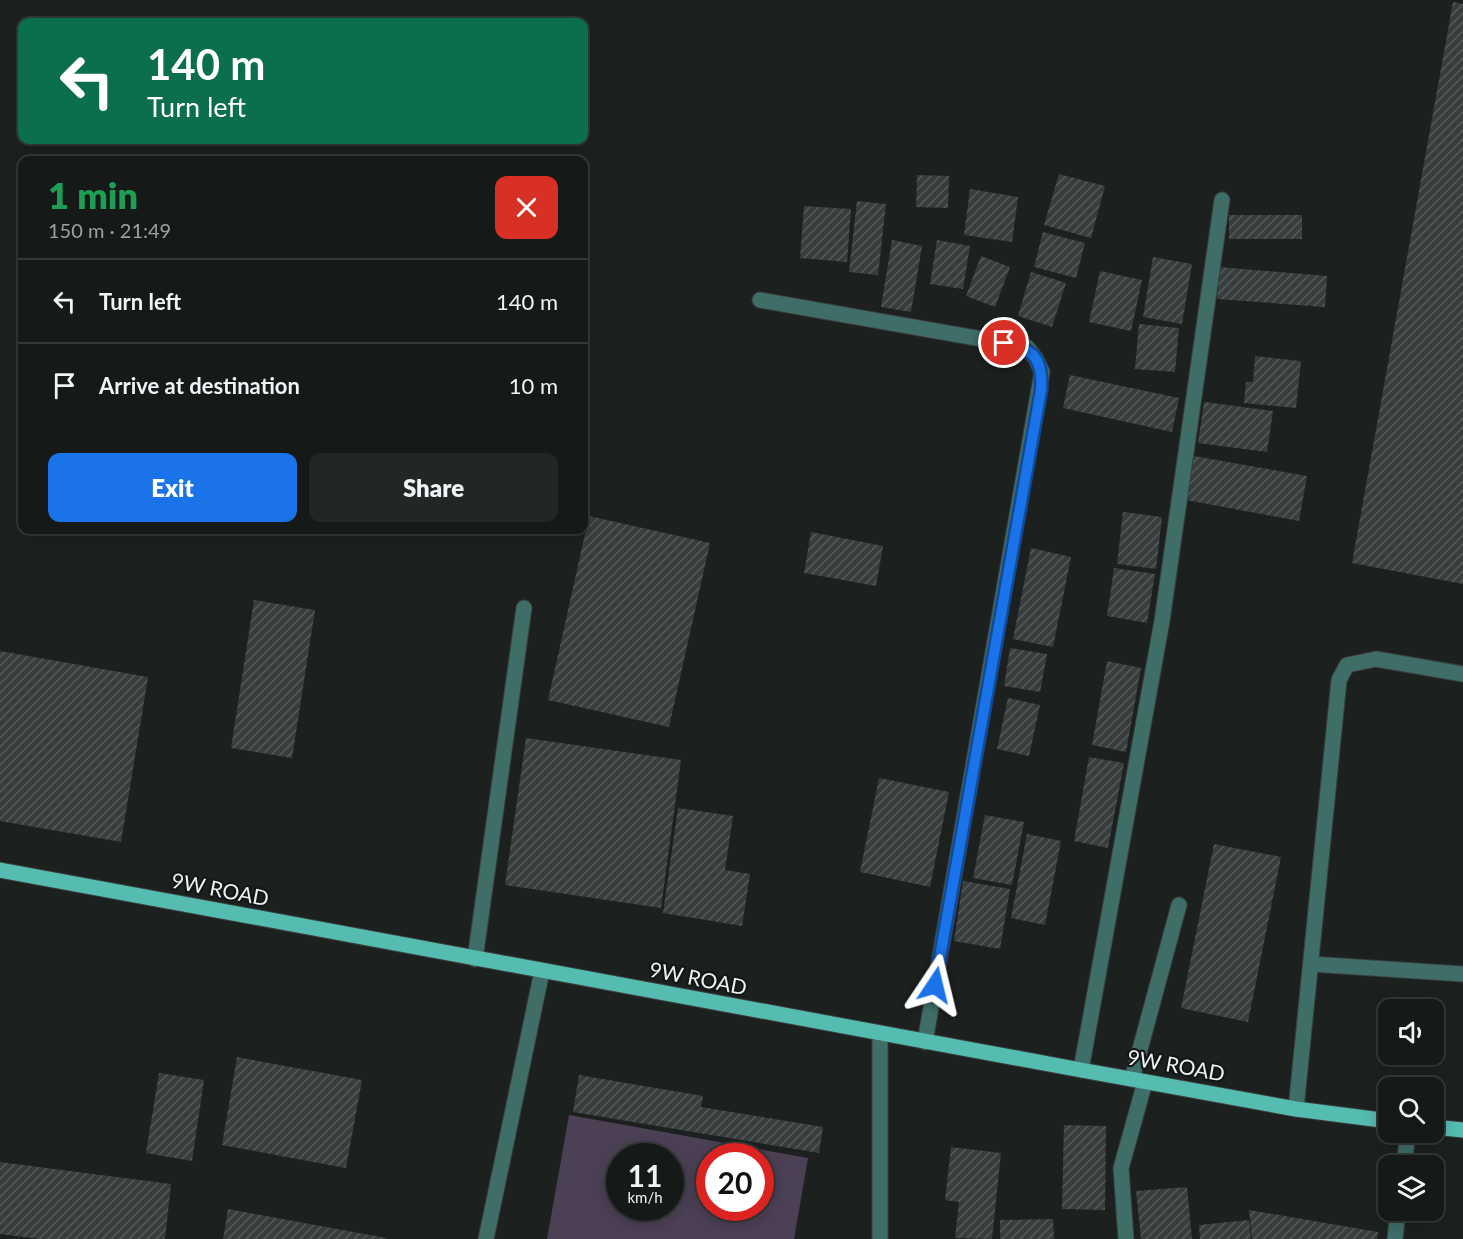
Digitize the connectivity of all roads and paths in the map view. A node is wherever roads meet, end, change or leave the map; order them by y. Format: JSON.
{"nodes":[{"id":1,"x":1222,"y":200,"type":"dead end"},
{"id":2,"x":760,"y":300,"type":"dead end"},
{"id":3,"x":524,"y":608,"type":"dead end"},
{"id":4,"x":1463,"y":674,"type":"edge"},
{"id":5,"x":0,"y":870,"type":"edge"},
{"id":6,"x":1179,"y":905,"type":"dead end"},
{"id":7,"x":475,"y":959,"type":"junction"},
{"id":8,"x":1311,"y":964,"type":"junction"},
{"id":9,"x":542,"y":971,"type":"junction"},
{"id":10,"x":1463,"y":974,"type":"edge"},
{"id":11,"x":880,"y":1034,"type":"junction"},
{"id":12,"x":925,"y":1042,"type":"junction"},
{"id":13,"x":1081,"y":1070,"type":"junction"},
{"id":14,"x":1139,"y":1080,"type":"junction"},
{"id":15,"x":1296,"y":1109,"type":"junction"},
{"id":16,"x":1378,"y":1120,"type":"edge"},
{"id":17,"x":1444,"y":1128,"type":"edge"},
{"id":18,"x":1463,"y":1130,"type":"edge"},
{"id":19,"x":1397,"y":1221,"type":"edge"},
{"id":20,"x":486,"y":1239,"type":"edge"},
{"id":21,"x":880,"y":1239,"type":"edge"},
{"id":22,"x":1126,"y":1239,"type":"edge"},
{"id":23,"x":1395,"y":1239,"type":"edge"}],
"edges":[{"from":1,"to":13,"type":"street"},
{"from":2,"to":12,"type":"street"},
{"from":3,"to":7,"type":"street"},
{"from":4,"to":8,"type":"street"},
{"from":5,"to":7,"type":"main road","name":"9W ROAD"},
{"from":6,"to":14,"type":"street"},
{"from":7,"to":9,"type":"main road","name":"9W ROAD"},
{"from":8,"to":10,"type":"street"},
{"from":8,"to":15,"type":"street"},
{"from":9,"to":11,"type":"main road","name":"9W ROAD"},
{"from":9,"to":20,"type":"street"},
{"from":11,"to":12,"type":"main road","name":"9W ROAD"},
{"from":11,"to":21,"type":"street"},
{"from":12,"to":13,"type":"main road","name":"9W ROAD"},
{"from":13,"to":14,"type":"main road","name":"9W ROAD"},
{"from":14,"to":15,"type":"main road","name":"9W ROAD"},
{"from":14,"to":22,"type":"street"},
{"from":15,"to":16,"type":"main road","name":"9W ROAD"},
{"from":17,"to":18,"type":"main road"},
{"from":19,"to":23,"type":"street"}]}
